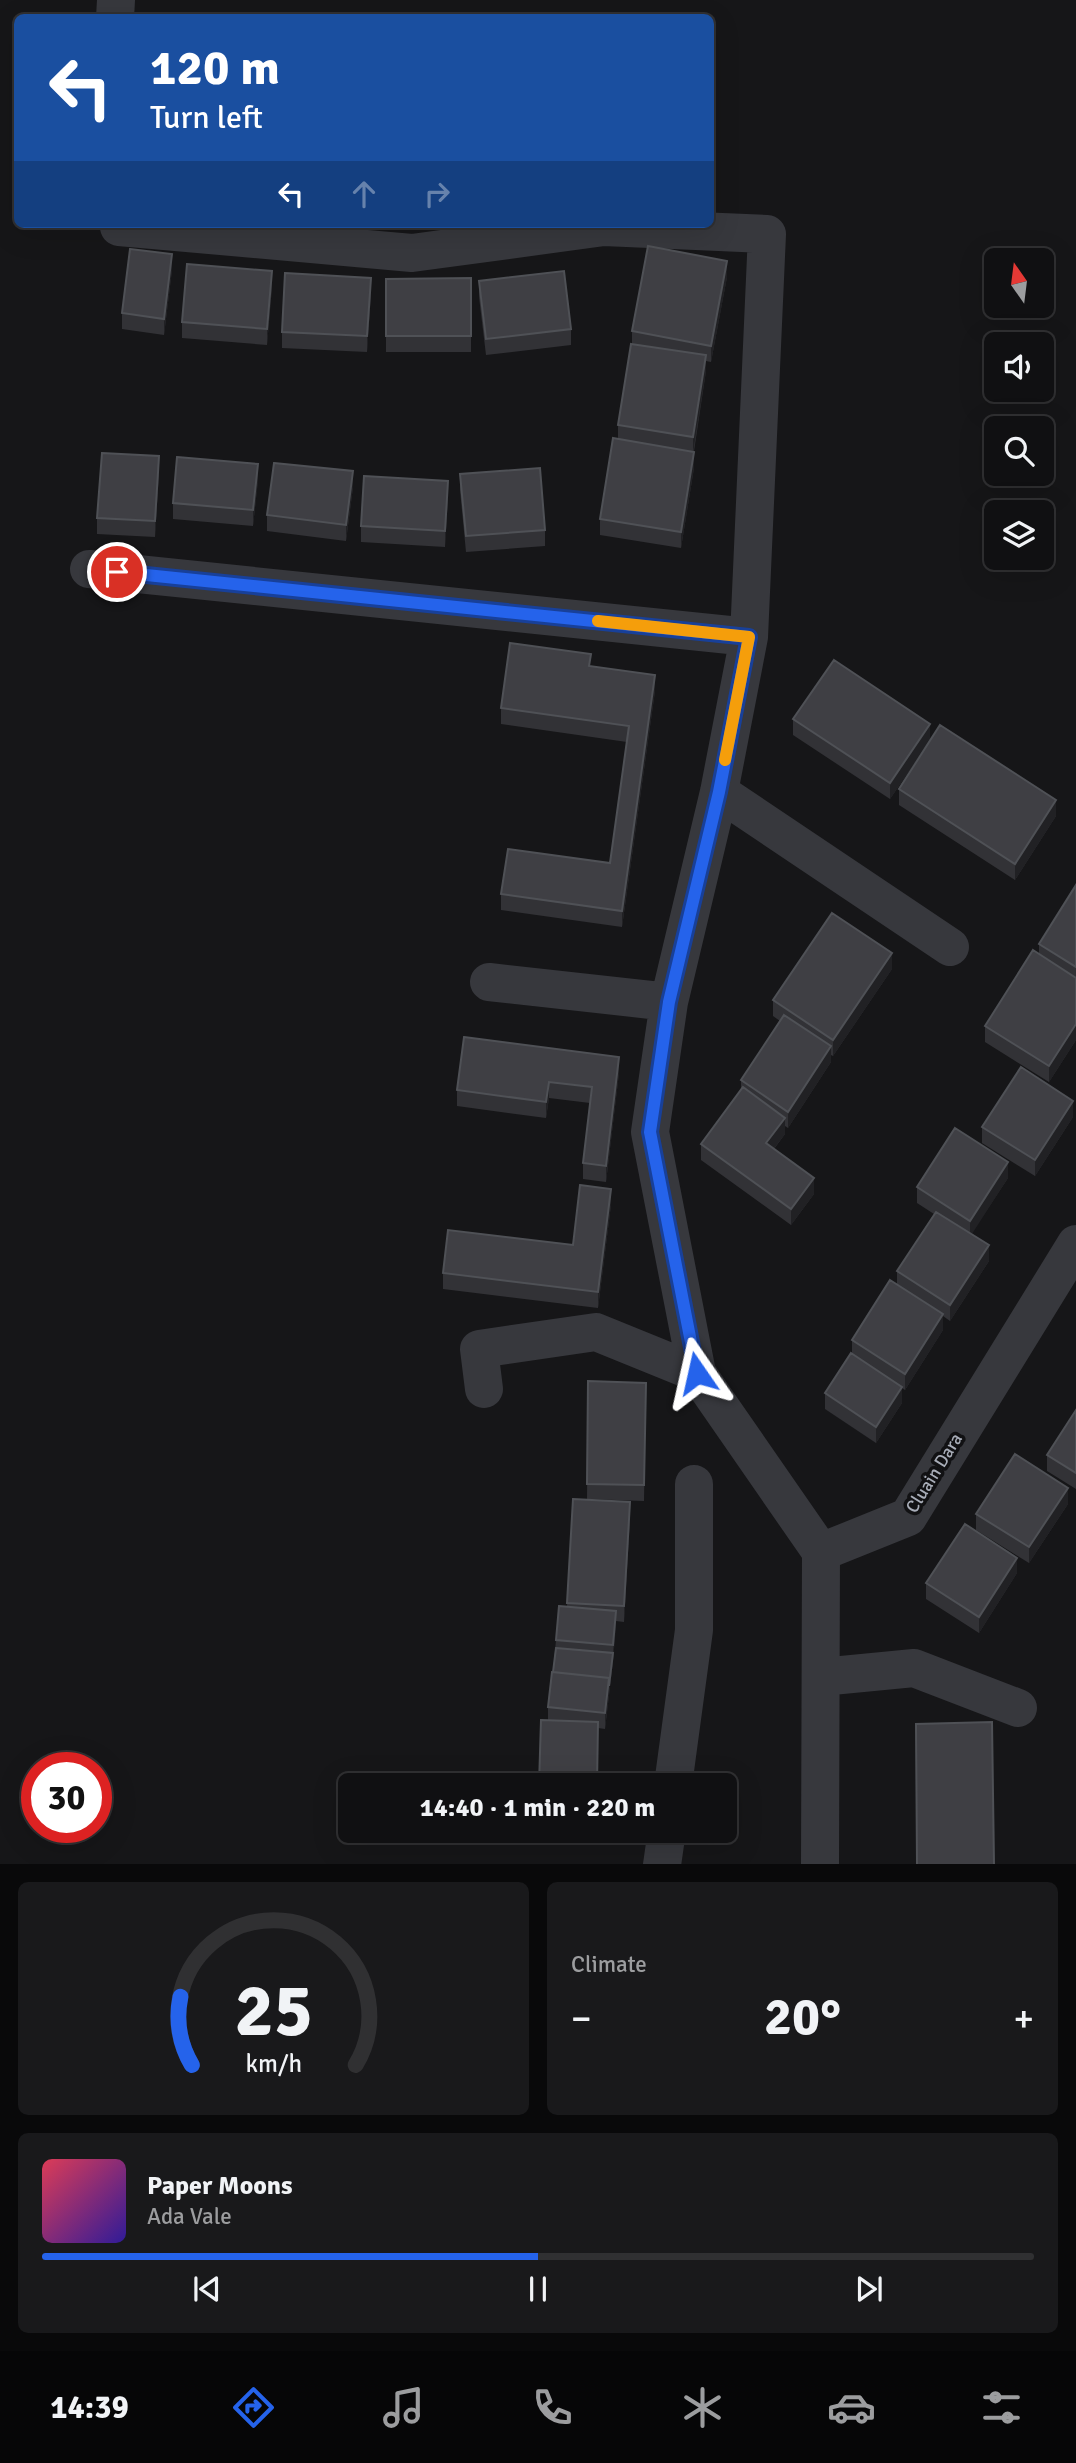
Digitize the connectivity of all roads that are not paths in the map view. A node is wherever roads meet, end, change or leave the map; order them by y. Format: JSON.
{"nodes":[{"id":1,"x":130,"y":228,"type":"edge"},
{"id":2,"x":597,"y":228,"type":"edge"},
{"id":3,"x":627,"y":228,"type":"edge"},
{"id":4,"x":89,"y":569,"type":"dead end"},
{"id":5,"x":749,"y":637,"type":"junction"},
{"id":6,"x":719,"y":792,"type":"junction"},
{"id":7,"x":950,"y":947,"type":"dead end"},
{"id":8,"x":488,"y":982,"type":"dead end"},
{"id":9,"x":669,"y":1002,"type":"junction"},
{"id":10,"x":1076,"y":1244,"type":"edge"},
{"id":11,"x":697,"y":1373,"type":"junction"},
{"id":12,"x":484,"y":1389,"type":"dead end"},
{"id":13,"x":694,"y":1484,"type":"dead end"},
{"id":14,"x":821,"y":1552,"type":"junction"},
{"id":15,"x":821,"y":1677,"type":"junction"},
{"id":16,"x":1018,"y":1708,"type":"dead end"},
{"id":17,"x":675,"y":1773,"type":"edge"},
{"id":18,"x":665,"y":1843,"type":"edge"},
{"id":19,"x":662,"y":1864,"type":"edge"},
{"id":20,"x":820,"y":1864,"type":"edge"}],
"edges":[{"from":1,"to":2,"type":"street"},
{"from":3,"to":5,"type":"street"},
{"from":4,"to":5,"type":"street"},
{"from":5,"to":6,"type":"street"},
{"from":6,"to":7,"type":"street"},
{"from":6,"to":9,"type":"street"},
{"from":8,"to":9,"type":"street"},
{"from":9,"to":11,"type":"street"},
{"from":10,"to":14,"type":"street","name":"Cluain Dara"},
{"from":11,"to":12,"type":"street"},
{"from":11,"to":14,"type":"street"},
{"from":13,"to":17,"type":"street"},
{"from":14,"to":15,"type":"street"},
{"from":15,"to":16,"type":"street"},
{"from":15,"to":20,"type":"street"},
{"from":18,"to":19,"type":"street"}]}
